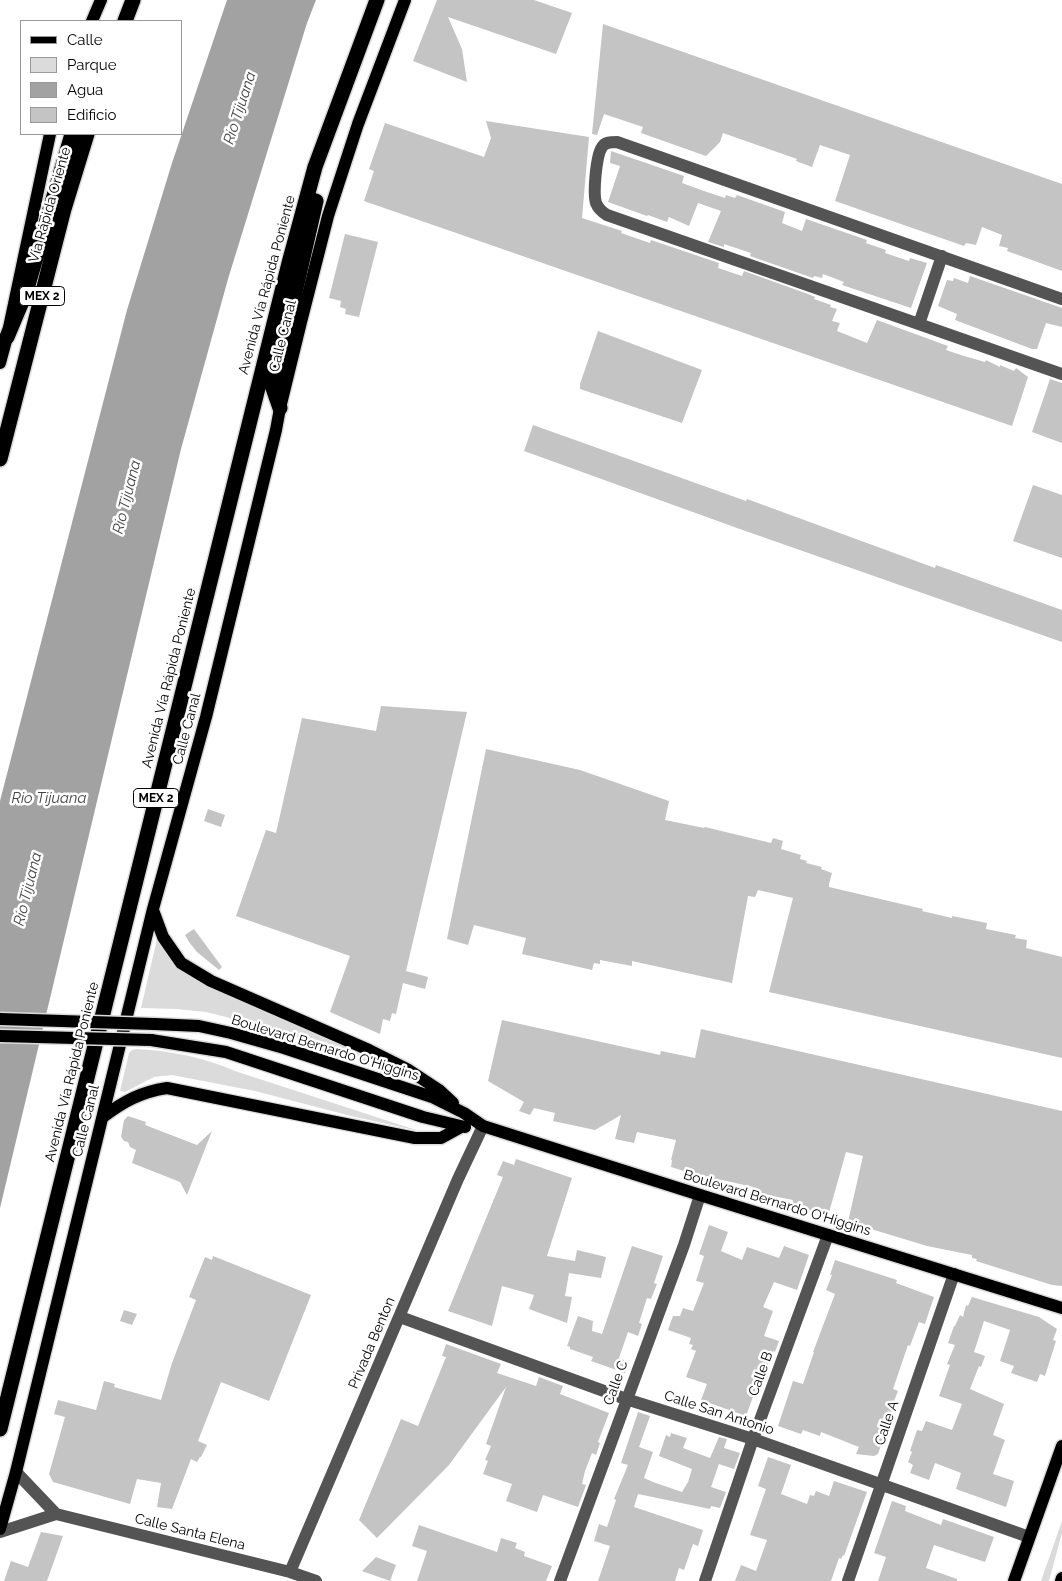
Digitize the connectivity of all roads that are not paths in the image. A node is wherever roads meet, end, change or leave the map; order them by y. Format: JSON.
{"nodes":[{"id":1,"x":101,"y":0,"type":"edge"},
{"id":2,"x":133,"y":0,"type":"edge"},
{"id":3,"x":406,"y":0,"type":"edge"},
{"id":4,"x":377,"y":3,"type":"edge"},
{"id":5,"x":92,"y":20,"type":"edge"},
{"id":6,"x":125,"y":20,"type":"edge"},
{"id":7,"x":50,"y":135,"type":"edge"},
{"id":8,"x":72,"y":135,"type":"edge"},
{"id":9,"x":87,"y":135,"type":"edge"},
{"id":10,"x":315,"y":167,"type":"junction"},
{"id":11,"x":942,"y":256,"type":"junction"},
{"id":12,"x":1062,"y":299,"type":"edge"},
{"id":13,"x":919,"y":324,"type":"junction"},
{"id":14,"x":7,"y":337,"type":"junction"},
{"id":15,"x":0,"y":363,"type":"edge"},
{"id":16,"x":1062,"y":374,"type":"edge"},
{"id":17,"x":280,"y":408,"type":"junction"},
{"id":18,"x":0,"y":459,"type":"edge"},
{"id":19,"x":153,"y":909,"type":"junction"},
{"id":20,"x":0,"y":1019,"type":"edge"},
{"id":21,"x":0,"y":1036,"type":"edge"},
{"id":22,"x":464,"y":1113,"type":"junction"},
{"id":23,"x":103,"y":1116,"type":"junction"},
{"id":24,"x":483,"y":1126,"type":"junction"},
{"id":25,"x":461,"y":1127,"type":"junction"},
{"id":26,"x":700,"y":1195,"type":"junction"},
{"id":27,"x":828,"y":1235,"type":"junction"},
{"id":28,"x":954,"y":1274,"type":"junction"},
{"id":29,"x":1062,"y":1308,"type":"edge"},
{"id":30,"x":400,"y":1317,"type":"junction"},
{"id":31,"x":626,"y":1399,"type":"junction"},
{"id":32,"x":0,"y":1429,"type":"edge"},
{"id":33,"x":753,"y":1439,"type":"junction"},
{"id":34,"x":1062,"y":1446,"type":"edge"},
{"id":35,"x":16,"y":1472,"type":"junction"},
{"id":36,"x":881,"y":1484,"type":"junction"},
{"id":37,"x":56,"y":1514,"type":"junction"},
{"id":38,"x":0,"y":1530,"type":"edge"},
{"id":39,"x":1029,"y":1537,"type":"junction"},
{"id":40,"x":290,"y":1572,"type":"junction"},
{"id":41,"x":316,"y":1581,"type":"edge"},
{"id":42,"x":560,"y":1581,"type":"edge"},
{"id":43,"x":705,"y":1581,"type":"edge"},
{"id":44,"x":848,"y":1581,"type":"edge"},
{"id":45,"x":1014,"y":1581,"type":"edge"}],
"edges":[{"from":1,"to":5,"type":"main road"},
{"from":2,"to":6,"type":"highway"},
{"from":3,"to":17,"type":"main road","name":"Calle Canal"},
{"from":4,"to":10,"type":"highway","name":"Avenida Vía Rápida Poniente","number":"MEX 2"},
{"from":7,"to":14,"type":"main road"},
{"from":8,"to":14,"type":"highway"},
{"from":9,"to":18,"type":"highway","name":"Vía Rápida Oriente","number":"MEX 2"},
{"from":10,"to":17,"type":"highway"},
{"from":10,"to":32,"type":"highway","name":"Avenida Vía Rápida Poniente","number":"MEX 2"},
{"from":11,"to":12,"type":"street"},
{"from":11,"to":13,"type":"street"},
{"from":11,"to":13,"type":"street"},
{"from":13,"to":16,"type":"street"},
{"from":14,"to":15,"type":"main road"},
{"from":17,"to":19,"type":"main road","name":"Calle Canal"},
{"from":19,"to":22,"type":"main road"},
{"from":19,"to":23,"type":"main road","name":"Calle Canal"},
{"from":20,"to":22,"type":"main road","name":"Boulevard Bernardo O'Higgins","bridge":true},
{"from":21,"to":25,"type":"main road","name":"Boulevard Bernardo O'Higgins","bridge":true},
{"from":22,"to":24,"type":"main road","name":"Boulevard Bernardo O'Higgins"},
{"from":23,"to":25,"type":"main road"},
{"from":23,"to":35,"type":"main road","name":"Calle Canal"},
{"from":24,"to":25,"type":"main road","name":"Boulevard Bernardo O'Higgins"},
{"from":24,"to":26,"type":"main road","name":"Boulevard Bernardo O'Higgins"},
{"from":24,"to":30,"type":"street","name":"Privada Benton"},
{"from":26,"to":27,"type":"main road","name":"Boulevard Bernardo O'Higgins"},
{"from":26,"to":31,"type":"street","name":"Calle C"},
{"from":27,"to":28,"type":"main road","name":"Boulevard Bernardo O'Higgins"},
{"from":27,"to":33,"type":"street","name":"Calle B"},
{"from":28,"to":29,"type":"main road","name":"Boulevard Bernardo O'Higgins"},
{"from":28,"to":36,"type":"street","name":"Calle A"},
{"from":30,"to":31,"type":"street","name":"Calle San Antonio"},
{"from":30,"to":40,"type":"street","name":"Privada Benton"},
{"from":31,"to":33,"type":"street","name":"Calle San Antonio"},
{"from":31,"to":42,"type":"street","name":"Calle C"},
{"from":33,"to":36,"type":"street","name":"Calle San Antonio"},
{"from":33,"to":43,"type":"street","name":"Calle B"},
{"from":34,"to":39,"type":"main road"},
{"from":35,"to":37,"type":"street"},
{"from":35,"to":38,"type":"main road","name":"Calle Canal"},
{"from":36,"to":39,"type":"street","name":"Calle San Antonio"},
{"from":36,"to":44,"type":"street","name":"Calle A"},
{"from":37,"to":38,"type":"street"},
{"from":37,"to":40,"type":"street","name":"Calle Santa Elena"},
{"from":39,"to":45,"type":"main road"},
{"from":40,"to":41,"type":"street","name":"Calle Santa Elena"}]}
